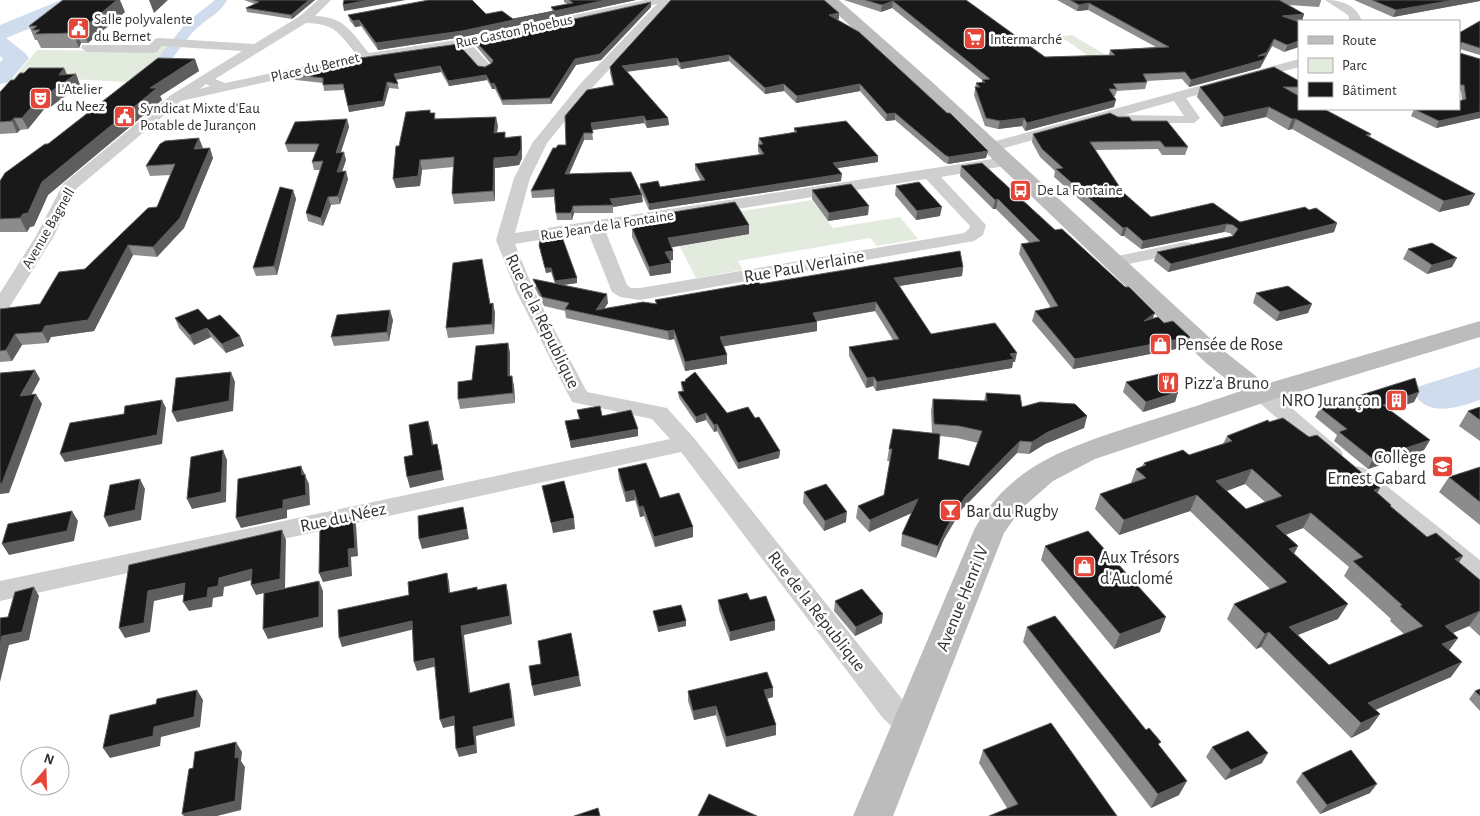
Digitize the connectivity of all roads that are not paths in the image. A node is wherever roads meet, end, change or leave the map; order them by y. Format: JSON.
{"nodes":[{"id":1,"x":325,"y":0,"type":"edge"},
{"id":2,"x":661,"y":0,"type":"edge"},
{"id":3,"x":668,"y":0,"type":"edge"},
{"id":4,"x":830,"y":0,"type":"edge"},
{"id":5,"x":1331,"y":0,"type":"edge"},
{"id":6,"x":349,"y":17,"type":"edge"},
{"id":7,"x":304,"y":19,"type":"junction"},
{"id":8,"x":326,"y":20,"type":"junction"},
{"id":9,"x":1356,"y":20,"type":"edge"},
{"id":10,"x":463,"y":43,"type":"junction"},
{"id":11,"x":87,"y":48,"type":"dead end"},
{"id":12,"x":257,"y":48,"type":"junction"},
{"id":13,"x":366,"y":57,"type":"junction"},
{"id":14,"x":1298,"y":63,"type":"edge"},
{"id":15,"x":485,"y":67,"type":"edge"},
{"id":16,"x":206,"y":79,"type":"junction"},
{"id":17,"x":225,"y":88,"type":"junction"},
{"id":18,"x":1178,"y":97,"type":"junction"},
{"id":19,"x":176,"y":98,"type":"junction"},
{"id":20,"x":1099,"y":116,"type":"junction"},
{"id":21,"x":990,"y":147,"type":"junction"},
{"id":22,"x":1005,"y":162,"type":"junction"},
{"id":23,"x":930,"y":174,"type":"junction"},
{"id":24,"x":595,"y":227,"type":"junction"},
{"id":25,"x":505,"y":240,"type":"junction"},
{"id":26,"x":1205,"y":243,"type":"edge"},
{"id":27,"x":1114,"y":262,"type":"junction"},
{"id":28,"x":0,"y":308,"type":"edge"},
{"id":29,"x":1480,"y":330,"type":"edge"},
{"id":30,"x":1262,"y":394,"type":"junction"},
{"id":31,"x":686,"y":443,"type":"junction"},
{"id":32,"x":1480,"y":574,"type":"edge"},
{"id":33,"x":0,"y":591,"type":"edge"},
{"id":34,"x":909,"y":725,"type":"junction"},
{"id":35,"x":873,"y":816,"type":"edge"}],
"edges":[{"from":1,"to":7,"type":"street","name":"Place du Bernet"},
{"from":2,"to":10,"type":"street","name":"Rue Gaston Phoebus"},
{"from":3,"to":25,"type":"street","name":"Rue de la République"},
{"from":4,"to":21,"type":"street"},
{"from":5,"to":9,"type":"street"},
{"from":6,"to":8,"type":"street"},
{"from":7,"to":8,"type":"street"},
{"from":7,"to":12,"type":"street","name":"Place du Bernet"},
{"from":8,"to":13,"type":"street","name":"Place du Bernet"},
{"from":10,"to":13,"type":"street","name":"Rue Gaston Phoebus"},
{"from":10,"to":15,"type":"street"},
{"from":11,"to":12,"type":"street","name":"Place du Bernet"},
{"from":12,"to":16,"type":"street","name":"Place du Bernet"},
{"from":13,"to":17,"type":"street","name":"Place du Bernet"},
{"from":14,"to":18,"type":"street"},
{"from":16,"to":17,"type":"street"},
{"from":16,"to":19,"type":"street","name":"Place du Bernet"},
{"from":17,"to":19,"type":"street","name":"Place du Bernet"},
{"from":18,"to":20,"type":"street"},
{"from":18,"to":20,"type":"street"},
{"from":19,"to":28,"type":"street","name":"Avenue Bagnell"},
{"from":20,"to":21,"type":"street"},
{"from":21,"to":22,"type":"street"},
{"from":22,"to":23,"type":"street","name":"Rue Jean de la Fontaine"},
{"from":22,"to":27,"type":"street"},
{"from":23,"to":24,"type":"street","name":"Rue Jean de la Fontaine"},
{"from":23,"to":24,"type":"street","name":"Rue Paul Verlaine"},
{"from":24,"to":25,"type":"street","name":"Rue Jean de la Fontaine"},
{"from":25,"to":31,"type":"street","name":"Rue de la République"},
{"from":26,"to":27,"type":"street"},
{"from":27,"to":30,"type":"street"},
{"from":29,"to":30,"type":"street","name":"Avenue Henri IV"},
{"from":30,"to":32,"type":"street"},
{"from":30,"to":34,"type":"street","name":"Avenue Henri IV"},
{"from":31,"to":33,"type":"street","name":"Rue du Néez"},
{"from":31,"to":34,"type":"street","name":"Rue de la République"},
{"from":34,"to":35,"type":"street","name":"Avenue Henri IV"}]}
